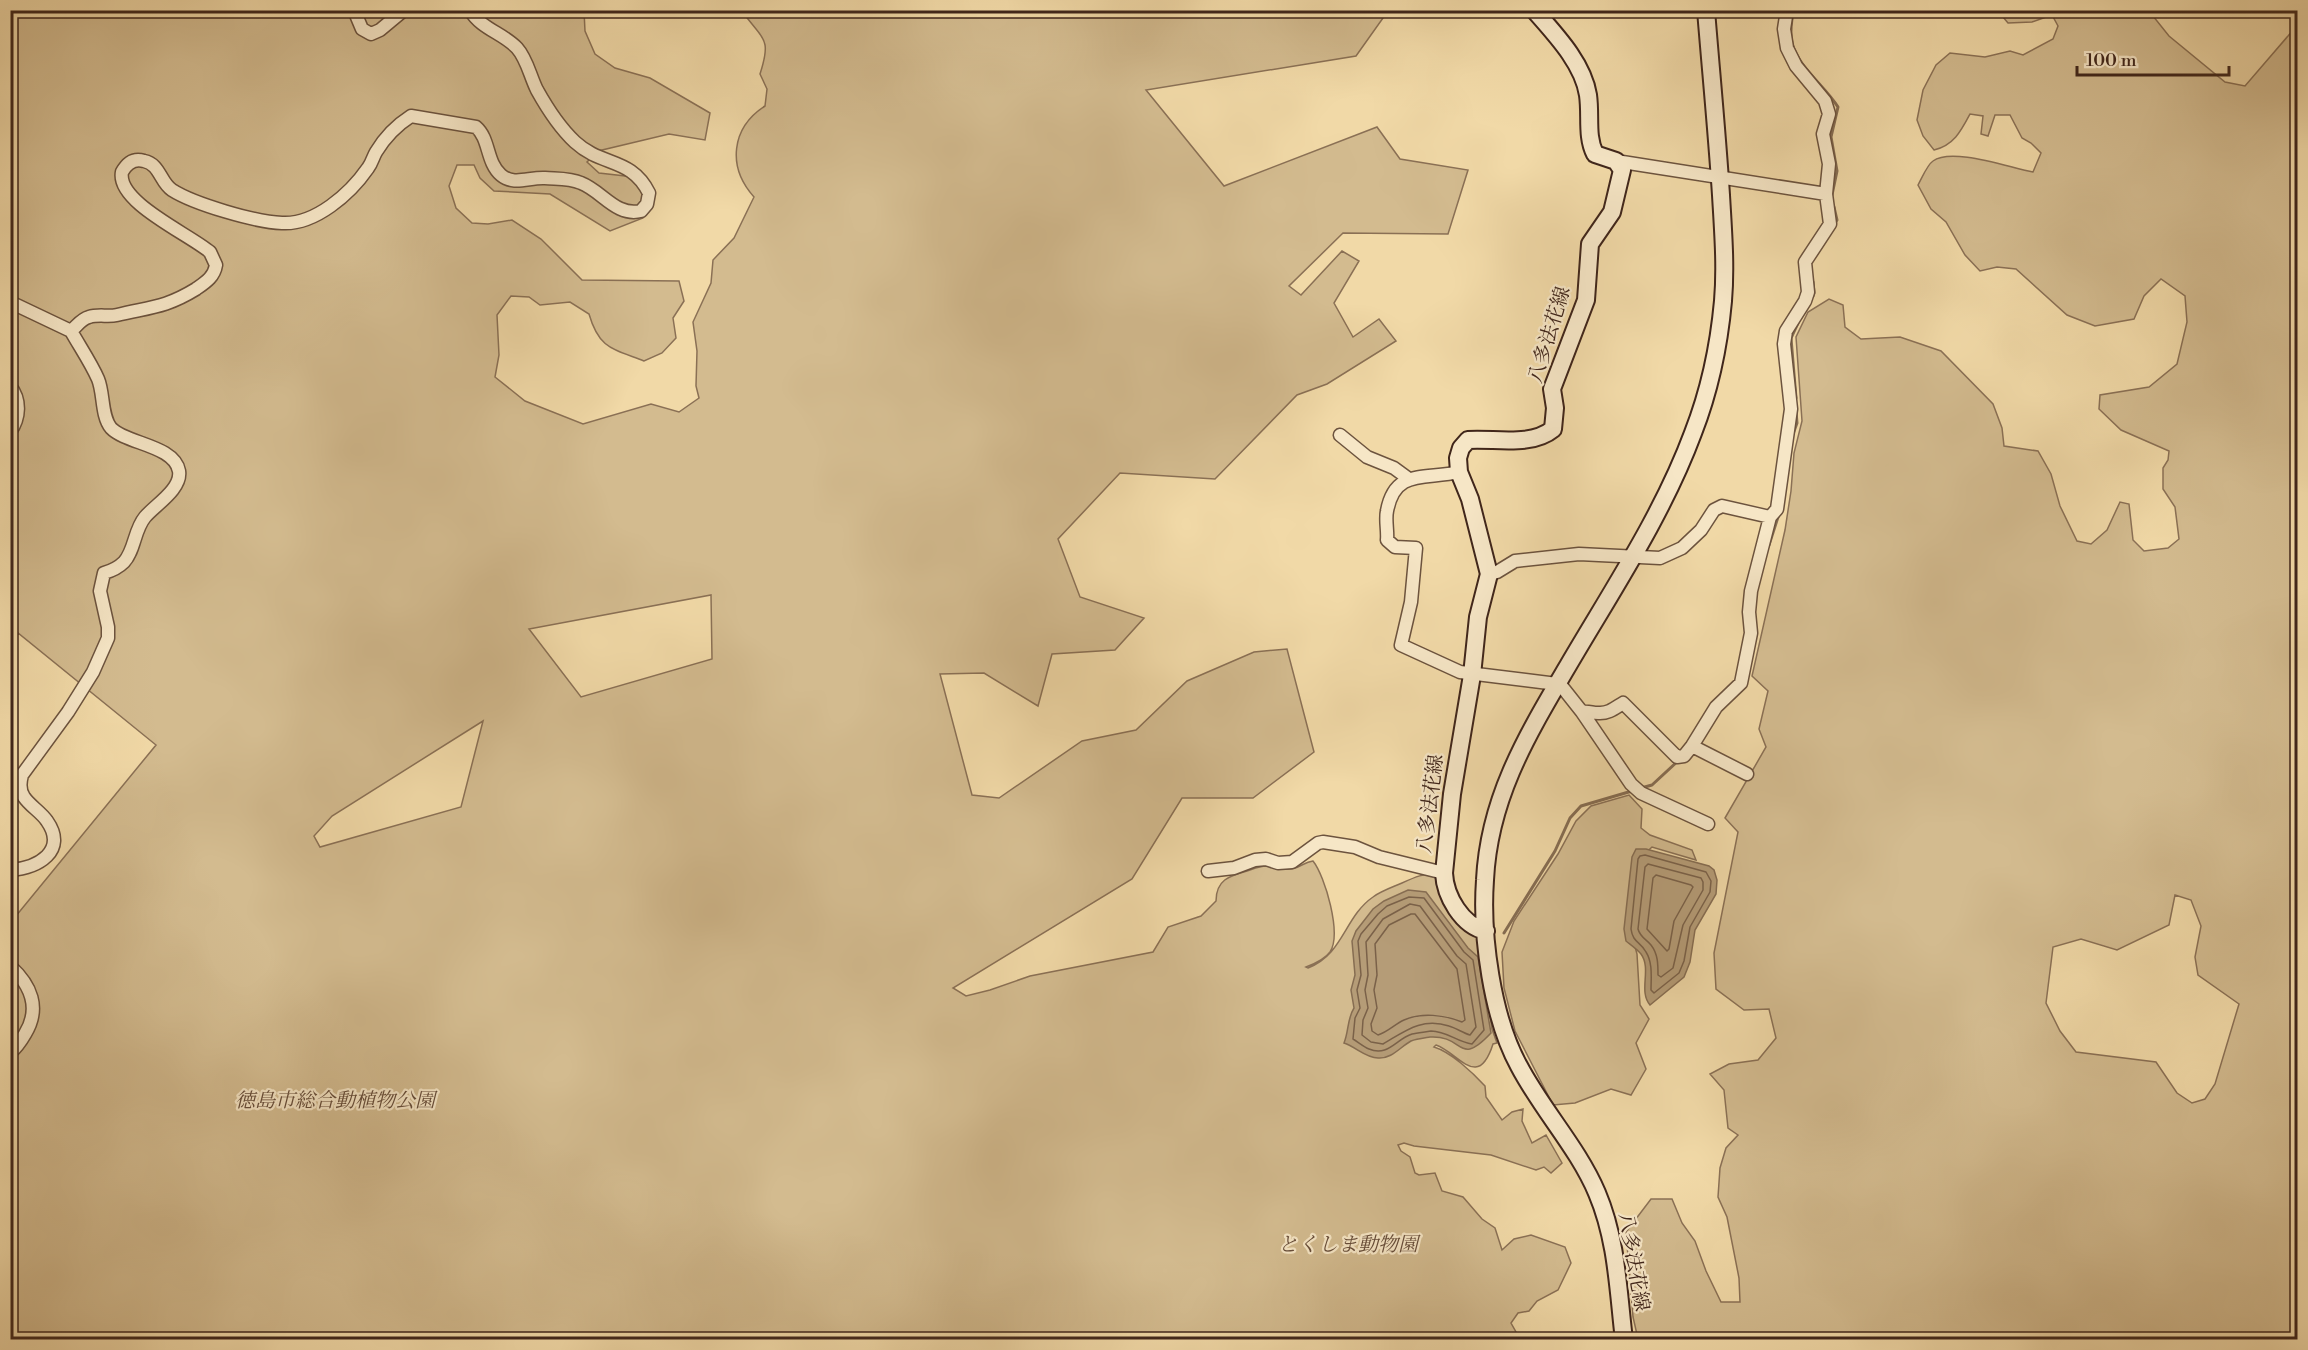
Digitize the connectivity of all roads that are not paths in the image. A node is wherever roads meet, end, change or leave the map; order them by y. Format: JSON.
{"nodes":[{"id":1,"x":354,"y":10,"type":"edge"},
{"id":2,"x":404,"y":10,"type":"edge"},
{"id":3,"x":470,"y":10,"type":"edge"},
{"id":4,"x":1534,"y":10,"type":"edge"},
{"id":5,"x":1706,"y":10,"type":"edge"},
{"id":6,"x":1787,"y":10,"type":"edge"},
{"id":7,"x":1616,"y":161,"type":"junction"},
{"id":8,"x":1720,"y":176,"type":"junction"},
{"id":9,"x":1826,"y":194,"type":"junction"},
{"id":10,"x":10,"y":302,"type":"edge"},
{"id":11,"x":71,"y":332,"type":"junction"},
{"id":12,"x":10,"y":386,"type":"edge"},
{"id":13,"x":10,"y":432,"type":"edge"},
{"id":14,"x":1340,"y":435,"type":"dead end"},
{"id":15,"x":1459,"y":472,"type":"junction"},
{"id":16,"x":1409,"y":479,"type":"junction"},
{"id":17,"x":1770,"y":517,"type":"junction"},
{"id":18,"x":1632,"y":558,"type":"junction"},
{"id":19,"x":1489,"y":574,"type":"junction"},
{"id":20,"x":1472,"y":675,"type":"junction"},
{"id":21,"x":1557,"y":684,"type":"junction"},
{"id":22,"x":1582,"y":712,"type":"junction"},
{"id":23,"x":1692,"y":746,"type":"junction"},
{"id":24,"x":1747,"y":774,"type":"dead end"},
{"id":25,"x":1708,"y":824,"type":"dead end"},
{"id":26,"x":10,"y":870,"type":"edge"},
{"id":27,"x":1208,"y":871,"type":"dead end"},
{"id":28,"x":1443,"y":873,"type":"junction"},
{"id":29,"x":1486,"y":931,"type":"junction"},
{"id":30,"x":10,"y":966,"type":"edge"},
{"id":31,"x":10,"y":1053,"type":"edge"},
{"id":32,"x":1624,"y":1340,"type":"edge"}],
"edges":[{"from":1,"to":2,"type":"street"},
{"from":3,"to":11,"type":"street"},
{"from":4,"to":7,"type":"main road"},
{"from":5,"to":8,"type":"main road","name":"八多法花線"},
{"from":6,"to":9,"type":"street"},
{"from":7,"to":8,"type":"street"},
{"from":7,"to":15,"type":"main road","name":"八多法花線"},
{"from":8,"to":9,"type":"street"},
{"from":8,"to":18,"type":"main road","name":"八多法花線"},
{"from":9,"to":17,"type":"street"},
{"from":10,"to":11,"type":"street"},
{"from":11,"to":26,"type":"street"},
{"from":12,"to":13,"type":"street"},
{"from":14,"to":16,"type":"street"},
{"from":15,"to":16,"type":"street"},
{"from":15,"to":19,"type":"main road","name":"八多法花線"},
{"from":16,"to":20,"type":"street"},
{"from":17,"to":18,"type":"street"},
{"from":17,"to":23,"type":"street"},
{"from":18,"to":19,"type":"street"},
{"from":18,"to":21,"type":"main road","name":"八多法花線"},
{"from":19,"to":20,"type":"main road","name":"八多法花線"},
{"from":20,"to":21,"type":"street"},
{"from":20,"to":28,"type":"main road","name":"八多法花線"},
{"from":21,"to":22,"type":"street"},
{"from":21,"to":29,"type":"main road","name":"八多法花線"},
{"from":22,"to":23,"type":"street"},
{"from":22,"to":25,"type":"street"},
{"from":23,"to":24,"type":"street"},
{"from":27,"to":28,"type":"street"},
{"from":28,"to":29,"type":"main road","name":"八多法花線"},
{"from":29,"to":32,"type":"main road","name":"八多法花線"},
{"from":30,"to":31,"type":"street"}]}
